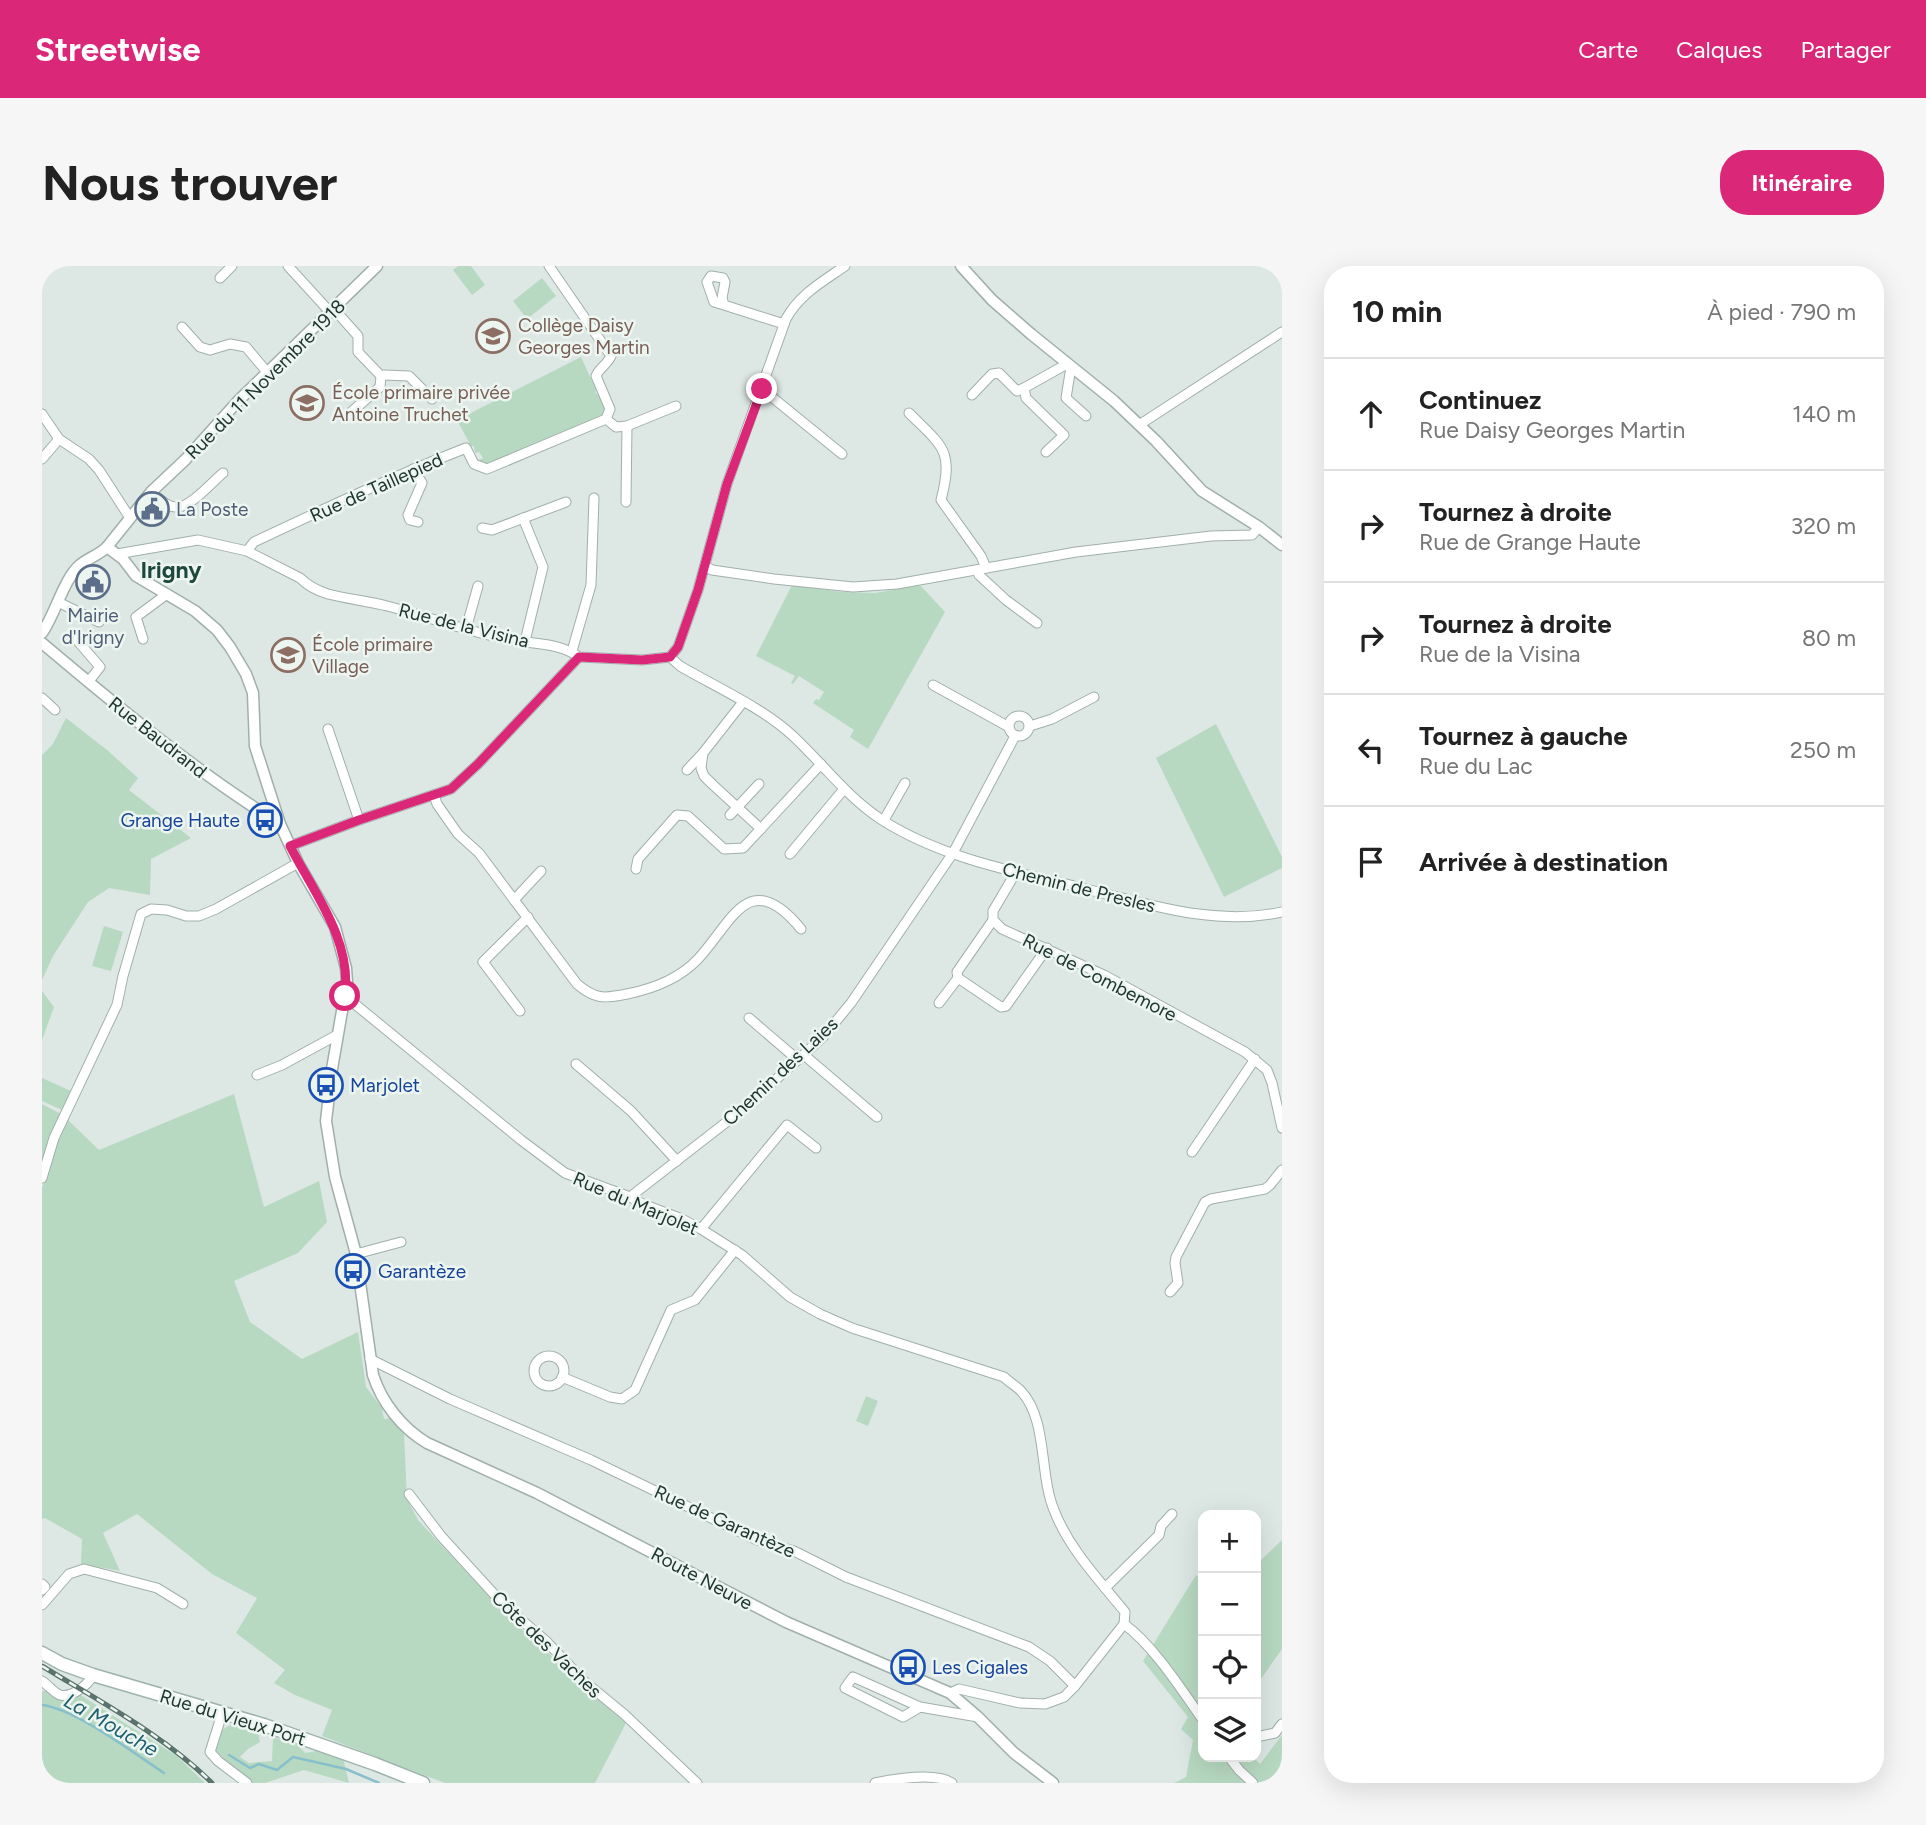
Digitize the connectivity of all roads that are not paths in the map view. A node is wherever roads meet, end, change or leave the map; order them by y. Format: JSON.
{"nodes":[{"id":1,"x":47,"y":266,"type":"edge"},
{"id":2,"x":232,"y":266,"type":"edge"},
{"id":3,"x":288,"y":266,"type":"edge"},
{"id":4,"x":377,"y":266,"type":"edge"},
{"id":5,"x":549,"y":266,"type":"edge"},
{"id":6,"x":845,"y":266,"type":"edge"},
{"id":7,"x":961,"y":266,"type":"edge"},
{"id":8,"x":42,"y":269,"type":"edge"},
{"id":9,"x":220,"y":278,"type":"dead end"},
{"id":10,"x":724,"y":305,"type":"dead end"},
{"id":11,"x":332,"y":310,"type":"junction"},
{"id":12,"x":784,"y":324,"type":"junction"},
{"id":13,"x":182,"y":327,"type":"dead end"},
{"id":14,"x":1282,"y":332,"type":"edge"},
{"id":15,"x":1069,"y":365,"type":"junction"},
{"id":16,"x":267,"y":372,"type":"junction"},
{"id":17,"x":381,"y":376,"type":"junction"},
{"id":18,"x":1024,"y":388,"type":"junction"},
{"id":19,"x":762,"y":389,"type":"junction"},
{"id":20,"x":972,"y":395,"type":"dead end"},
{"id":21,"x":432,"y":399,"type":"dead end"},
{"id":22,"x":676,"y":406,"type":"dead end"},
{"id":23,"x":909,"y":413,"type":"dead end"},
{"id":24,"x":42,"y":414,"type":"edge"},
{"id":25,"x":349,"y":414,"type":"dead end"},
{"id":26,"x":1086,"y":416,"type":"dead end"},
{"id":27,"x":606,"y":419,"type":"junction"},
{"id":28,"x":1139,"y":425,"type":"junction"},
{"id":29,"x":627,"y":426,"type":"junction"},
{"id":30,"x":60,"y":439,"type":"junction"},
{"id":31,"x":1046,"y":452,"type":"dead end"},
{"id":32,"x":842,"y":454,"type":"dead end"},
{"id":33,"x":42,"y":459,"type":"edge"},
{"id":34,"x":412,"y":469,"type":"junction"},
{"id":35,"x":223,"y":473,"type":"dead end"},
{"id":36,"x":151,"y":492,"type":"junction"},
{"id":37,"x":594,"y":498,"type":"dead end"},
{"id":38,"x":566,"y":502,"type":"dead end"},
{"id":39,"x":626,"y":502,"type":"dead end"},
{"id":40,"x":523,"y":518,"type":"junction"},
{"id":41,"x":130,"y":519,"type":"junction"},
{"id":42,"x":418,"y":522,"type":"dead end"},
{"id":43,"x":1259,"y":527,"type":"junction"},
{"id":44,"x":482,"y":528,"type":"dead end"},
{"id":45,"x":1282,"y":545,"type":"edge"},
{"id":46,"x":107,"y":547,"type":"junction"},
{"id":47,"x":247,"y":551,"type":"junction"},
{"id":48,"x":117,"y":554,"type":"junction"},
{"id":49,"x":705,"y":566,"type":"junction"},
{"id":50,"x":981,"y":569,"type":"junction"},
{"id":51,"x":478,"y":586,"type":"dead end"},
{"id":52,"x":167,"y":594,"type":"junction"},
{"id":53,"x":58,"y":602,"type":"junction"},
{"id":54,"x":99,"y":622,"type":"dead end"},
{"id":55,"x":1037,"y":623,"type":"dead end"},
{"id":56,"x":466,"y":629,"type":"junction"},
{"id":57,"x":42,"y":633,"type":"edge"},
{"id":58,"x":76,"y":639,"type":"dead end"},
{"id":59,"x":143,"y":639,"type":"dead end"},
{"id":60,"x":525,"y":641,"type":"junction"},
{"id":61,"x":42,"y":643,"type":"edge"},
{"id":62,"x":576,"y":654,"type":"junction"},
{"id":63,"x":670,"y":657,"type":"junction"},
{"id":64,"x":89,"y":681,"type":"junction"},
{"id":65,"x":933,"y":685,"type":"dead end"},
{"id":66,"x":1094,"y":697,"type":"dead end"},
{"id":67,"x":42,"y":698,"type":"edge"},
{"id":68,"x":743,"y":702,"type":"junction"},
{"id":69,"x":55,"y":710,"type":"dead end"},
{"id":70,"x":1030,"y":726,"type":"junction"},
{"id":71,"x":1009,"y":727,"type":"junction"},
{"id":72,"x":328,"y":729,"type":"dead end"},
{"id":73,"x":1015,"y":736,"type":"junction"},
{"id":74,"x":703,"y":753,"type":"junction"},
{"id":75,"x":821,"y":764,"type":"junction"},
{"id":76,"x":687,"y":770,"type":"dead end"},
{"id":77,"x":905,"y":783,"type":"dead end"},
{"id":78,"x":759,"y":784,"type":"dead end"},
{"id":79,"x":844,"y":789,"type":"junction"},
{"id":80,"x":434,"y":795,"type":"junction"},
{"id":81,"x":271,"y":800,"type":"junction"},
{"id":82,"x":254,"y":807,"type":"junction"},
{"id":83,"x":737,"y":807,"type":"junction"},
{"id":84,"x":730,"y":815,"type":"dead end"},
{"id":85,"x":359,"y":820,"type":"junction"},
{"id":86,"x":884,"y":821,"type":"junction"},
{"id":87,"x":280,"y":824,"type":"junction"},
{"id":88,"x":761,"y":829,"type":"junction"},
{"id":89,"x":290,"y":846,"type":"junction"},
{"id":90,"x":953,"y":853,"type":"junction"},
{"id":91,"x":790,"y":854,"type":"dead end"},
{"id":92,"x":299,"y":863,"type":"junction"},
{"id":93,"x":636,"y":869,"type":"dead end"},
{"id":94,"x":541,"y":871,"type":"dead end"},
{"id":95,"x":1016,"y":872,"type":"junction"},
{"id":96,"x":514,"y":900,"type":"junction"},
{"id":97,"x":1282,"y":912,"type":"edge"},
{"id":98,"x":528,"y":917,"type":"junction"},
{"id":99,"x":993,"y":920,"type":"junction"},
{"id":100,"x":801,"y":929,"type":"dead end"},
{"id":101,"x":1047,"y":948,"type":"junction"},
{"id":102,"x":958,"y":978,"type":"junction"},
{"id":103,"x":345,"y":996,"type":"junction"},
{"id":104,"x":939,"y":1003,"type":"dead end"},
{"id":105,"x":520,"y":1011,"type":"dead end"},
{"id":106,"x":748,"y":1018,"type":"dead end"},
{"id":107,"x":337,"y":1035,"type":"junction"},
{"id":108,"x":801,"y":1058,"type":"junction"},
{"id":109,"x":1255,"y":1059,"type":"junction"},
{"id":110,"x":576,"y":1064,"type":"dead end"},
{"id":111,"x":257,"y":1075,"type":"dead end"},
{"id":112,"x":1277,"y":1083,"type":"edge"},
{"id":113,"x":877,"y":1116,"type":"dead end"},
{"id":114,"x":1282,"y":1128,"type":"edge"},
{"id":115,"x":816,"y":1148,"type":"dead end"},
{"id":116,"x":1192,"y":1152,"type":"dead end"},
{"id":117,"x":677,"y":1161,"type":"junction"},
{"id":118,"x":1282,"y":1170,"type":"edge"},
{"id":119,"x":42,"y":1178,"type":"edge"},
{"id":120,"x":630,"y":1196,"type":"junction"},
{"id":121,"x":701,"y":1229,"type":"junction"},
{"id":122,"x":401,"y":1242,"type":"dead end"},
{"id":123,"x":735,"y":1250,"type":"junction"},
{"id":124,"x":355,"y":1254,"type":"junction"},
{"id":125,"x":1170,"y":1292,"type":"dead end"},
{"id":126,"x":370,"y":1359,"type":"junction"},
{"id":127,"x":562,"y":1377,"type":"dead end"},
{"id":128,"x":410,"y":1494,"type":"dead end"},
{"id":129,"x":1172,"y":1514,"type":"dead end"},
{"id":130,"x":42,"y":1584,"type":"edge"},
{"id":131,"x":1105,"y":1588,"type":"junction"},
{"id":132,"x":42,"y":1590,"type":"edge"},
{"id":133,"x":183,"y":1604,"type":"dead end"},
{"id":134,"x":42,"y":1605,"type":"edge"},
{"id":135,"x":1124,"y":1624,"type":"junction"},
{"id":136,"x":42,"y":1653,"type":"edge"},
{"id":137,"x":93,"y":1675,"type":"junction"},
{"id":138,"x":42,"y":1681,"type":"edge"},
{"id":139,"x":1075,"y":1686,"type":"junction"},
{"id":140,"x":950,"y":1693,"type":"junction"},
{"id":141,"x":920,"y":1707,"type":"junction"},
{"id":142,"x":1198,"y":1713,"type":"edge"},
{"id":143,"x":222,"y":1714,"type":"junction"},
{"id":144,"x":978,"y":1717,"type":"junction"},
{"id":145,"x":1282,"y":1724,"type":"edge"},
{"id":146,"x":1261,"y":1736,"type":"edge"},
{"id":147,"x":1233,"y":1762,"type":"edge"},
{"id":148,"x":247,"y":1783,"type":"edge"},
{"id":149,"x":423,"y":1783,"type":"edge"},
{"id":150,"x":696,"y":1783,"type":"edge"},
{"id":151,"x":875,"y":1783,"type":"edge"},
{"id":152,"x":952,"y":1783,"type":"edge"},
{"id":153,"x":1053,"y":1783,"type":"edge"},
{"id":154,"x":1254,"y":1783,"type":"edge"}],
"edges":[{"from":1,"to":8,"type":"street"},
{"from":2,"to":9,"type":"street"},
{"from":3,"to":11,"type":"street"},
{"from":4,"to":11,"type":"street","name":"Rue du 11 Novembre 1918"},
{"from":5,"to":27,"type":"street"},
{"from":6,"to":12,"type":"street"},
{"from":7,"to":15,"type":"street"},
{"from":10,"to":12,"type":"street"},
{"from":11,"to":16,"type":"street","name":"Rue du 11 Novembre 1918"},
{"from":11,"to":17,"type":"street"},
{"from":12,"to":19,"type":"street"},
{"from":13,"to":16,"type":"street"},
{"from":14,"to":28,"type":"street"},
{"from":15,"to":18,"type":"street"},
{"from":15,"to":26,"type":"street"},
{"from":15,"to":28,"type":"street"},
{"from":16,"to":36,"type":"street","name":"Rue du 11 Novembre 1918"},
{"from":17,"to":21,"type":"street"},
{"from":17,"to":25,"type":"street"},
{"from":18,"to":20,"type":"street"},
{"from":18,"to":31,"type":"street"},
{"from":19,"to":32,"type":"street"},
{"from":19,"to":49,"type":"street"},
{"from":22,"to":29,"type":"street"},
{"from":23,"to":50,"type":"street"},
{"from":24,"to":30,"type":"street"},
{"from":27,"to":29,"type":"street"},
{"from":27,"to":34,"type":"street","name":"Rue de Taillepied"},
{"from":28,"to":43,"type":"street"},
{"from":29,"to":39,"type":"street"},
{"from":30,"to":33,"type":"street"},
{"from":30,"to":41,"type":"street"},
{"from":34,"to":42,"type":"street"},
{"from":34,"to":47,"type":"street","name":"Rue de Taillepied"},
{"from":35,"to":36,"type":"street"},
{"from":36,"to":41,"type":"street","name":"Rue du 11 Novembre 1918"},
{"from":37,"to":62,"type":"street"},
{"from":38,"to":40,"type":"street"},
{"from":40,"to":44,"type":"street"},
{"from":40,"to":60,"type":"street"},
{"from":41,"to":46,"type":"street","name":"Rue du 11 Novembre 1918"},
{"from":43,"to":45,"type":"street"},
{"from":43,"to":50,"type":"street"},
{"from":46,"to":48,"type":"street","name":"Route Neuve"},
{"from":46,"to":53,"type":"street","name":"Rue du 11 Novembre 1918"},
{"from":47,"to":48,"type":"street","name":"Rue de la Visina"},
{"from":47,"to":56,"type":"street","name":"Rue de la Visina"},
{"from":48,"to":52,"type":"street","name":"Route Neuve"},
{"from":49,"to":50,"type":"street"},
{"from":49,"to":63,"type":"street"},
{"from":50,"to":55,"type":"street"},
{"from":51,"to":56,"type":"street"},
{"from":52,"to":59,"type":"street"},
{"from":52,"to":81,"type":"street","name":"Route Neuve"},
{"from":53,"to":54,"type":"street"},
{"from":53,"to":57,"type":"street","name":"Rue du 11 Novembre 1918"},
{"from":56,"to":60,"type":"street","name":"Rue de la Visina"},
{"from":58,"to":64,"type":"street"},
{"from":60,"to":62,"type":"street","name":"Rue de la Visina"},
{"from":61,"to":64,"type":"street","name":"Rue Baudrand"},
{"from":62,"to":63,"type":"street","name":"Rue de la Visina"},
{"from":62,"to":80,"type":"street"},
{"from":63,"to":68,"type":"street","name":"Chemin de Presles"},
{"from":64,"to":82,"type":"street","name":"Rue Baudrand"},
{"from":65,"to":71,"type":"street"},
{"from":66,"to":70,"type":"street"},
{"from":67,"to":69,"type":"street"},
{"from":68,"to":74,"type":"street"},
{"from":68,"to":75,"type":"street","name":"Chemin de Presles"},
{"from":70,"to":71,"type":"street"},
{"from":70,"to":73,"type":"street"},
{"from":71,"to":73,"type":"street"},
{"from":72,"to":85,"type":"street"},
{"from":73,"to":90,"type":"street","name":"Chemin des Laies"},
{"from":74,"to":76,"type":"street"},
{"from":74,"to":83,"type":"street"},
{"from":75,"to":79,"type":"street","name":"Chemin de Presles"},
{"from":75,"to":88,"type":"street"},
{"from":77,"to":86,"type":"street"},
{"from":78,"to":83,"type":"street"},
{"from":79,"to":86,"type":"street","name":"Chemin de Presles"},
{"from":79,"to":91,"type":"street"},
{"from":80,"to":85,"type":"street"},
{"from":80,"to":96,"type":"street"},
{"from":81,"to":82,"type":"street"},
{"from":81,"to":87,"type":"street","name":"Route Neuve"},
{"from":82,"to":87,"type":"street","name":"Rue Baudrand"},
{"from":83,"to":84,"type":"street"},
{"from":83,"to":88,"type":"street"},
{"from":85,"to":89,"type":"street"},
{"from":86,"to":90,"type":"street","name":"Chemin de Presles"},
{"from":87,"to":89,"type":"street","name":"Route Neuve"},
{"from":88,"to":93,"type":"street"},
{"from":89,"to":92,"type":"street","name":"Route Neuve"},
{"from":90,"to":95,"type":"street","name":"Chemin de Presles"},
{"from":90,"to":108,"type":"street","name":"Chemin des Laies"},
{"from":92,"to":103,"type":"street","name":"Route Neuve"},
{"from":92,"to":119,"type":"street"},
{"from":94,"to":96,"type":"street"},
{"from":95,"to":97,"type":"street","name":"Chemin de Presles"},
{"from":95,"to":99,"type":"street"},
{"from":96,"to":98,"type":"street"},
{"from":98,"to":100,"type":"street"},
{"from":98,"to":105,"type":"street"},
{"from":99,"to":101,"type":"street","name":"Rue de Combemore"},
{"from":99,"to":102,"type":"street"},
{"from":101,"to":102,"type":"street"},
{"from":101,"to":109,"type":"street","name":"Rue de Combemore"},
{"from":102,"to":104,"type":"street"},
{"from":103,"to":107,"type":"street","name":"Route Neuve"},
{"from":103,"to":120,"type":"street","name":"Rue du Marjolet"},
{"from":106,"to":108,"type":"street"},
{"from":107,"to":111,"type":"street"},
{"from":107,"to":124,"type":"street","name":"Route Neuve"},
{"from":108,"to":113,"type":"street"},
{"from":108,"to":117,"type":"street","name":"Chemin des Laies"},
{"from":109,"to":112,"type":"street","name":"Rue de Combemore"},
{"from":109,"to":116,"type":"street"},
{"from":110,"to":117,"type":"street"},
{"from":112,"to":114,"type":"street","name":"Rue de Combemore"},
{"from":115,"to":121,"type":"street"},
{"from":117,"to":120,"type":"street","name":"Chemin des Laies"},
{"from":118,"to":125,"type":"street"},
{"from":120,"to":121,"type":"street","name":"Rue du Marjolet"},
{"from":121,"to":123,"type":"street","name":"Rue du Marjolet"},
{"from":122,"to":124,"type":"street"},
{"from":123,"to":127,"type":"street"},
{"from":123,"to":131,"type":"street","name":"Rue du Marjolet"},
{"from":124,"to":126,"type":"street","name":"Route Neuve"},
{"from":126,"to":139,"type":"street","name":"Rue de Garantèze"},
{"from":126,"to":140,"type":"street","name":"Route Neuve"},
{"from":128,"to":150,"type":"street","name":"Côte des Vaches"},
{"from":129,"to":131,"type":"street"},
{"from":130,"to":132,"type":"street"},
{"from":131,"to":135,"type":"street","name":"Rue du Marjolet"},
{"from":133,"to":134,"type":"street"},
{"from":135,"to":139,"type":"street"},
{"from":135,"to":142,"type":"street","name":"Rue du Marjolet"},
{"from":136,"to":137,"type":"main road","name":"Rue du Vieux Port"},
{"from":137,"to":138,"type":"street"},
{"from":137,"to":143,"type":"main road","name":"Rue du Vieux Port"},
{"from":139,"to":140,"type":"street"},
{"from":140,"to":144,"type":"street","name":"Route Neuve"},
{"from":141,"to":141,"type":"street"},
{"from":141,"to":144,"type":"street"},
{"from":143,"to":148,"type":"street"},
{"from":143,"to":149,"type":"main road","name":"Rue du Vieux Port"},
{"from":144,"to":153,"type":"street","name":"Route Neuve"},
{"from":145,"to":146,"type":"street"},
{"from":147,"to":154,"type":"street"},
{"from":151,"to":152,"type":"street"}]}
